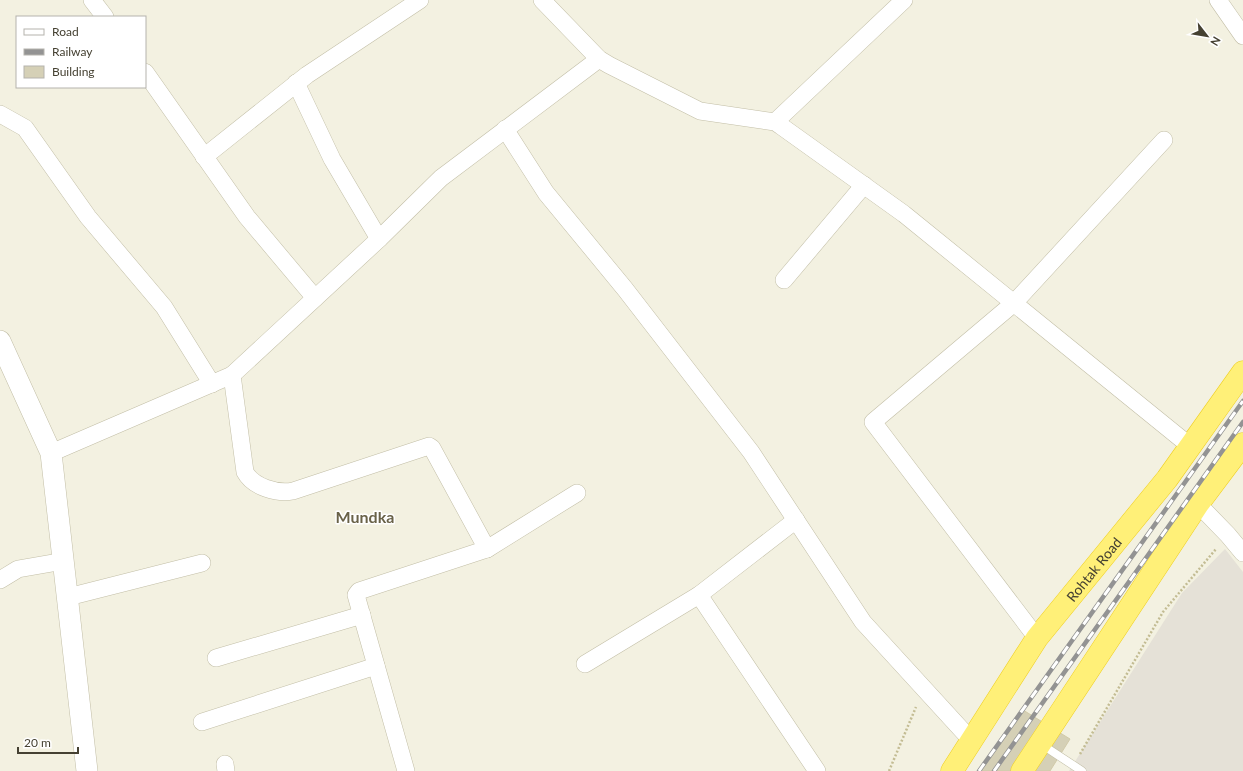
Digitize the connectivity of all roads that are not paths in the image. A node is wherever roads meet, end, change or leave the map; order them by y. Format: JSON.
{"nodes":[{"id":1,"x":92,"y":0,"type":"edge"},
{"id":2,"x":420,"y":0,"type":"edge"},
{"id":3,"x":435,"y":0,"type":"edge"},
{"id":4,"x":542,"y":0,"type":"edge"},
{"id":5,"x":904,"y":0,"type":"edge"},
{"id":6,"x":1218,"y":0,"type":"edge"},
{"id":7,"x":104,"y":16,"type":"edge"},
{"id":8,"x":1243,"y":36,"type":"edge"},
{"id":9,"x":599,"y":59,"type":"junction"},
{"id":10,"x":146,"y":73,"type":"edge"},
{"id":11,"x":296,"y":83,"type":"junction"},
{"id":12,"x":0,"y":114,"type":"edge"},
{"id":13,"x":775,"y":122,"type":"junction"},
{"id":14,"x":505,"y":129,"type":"junction"},
{"id":15,"x":1164,"y":140,"type":"dead end"},
{"id":16,"x":204,"y":157,"type":"junction"},
{"id":17,"x":864,"y":185,"type":"junction"},
{"id":18,"x":379,"y":239,"type":"junction"},
{"id":19,"x":784,"y":280,"type":"dead end"},
{"id":20,"x":315,"y":298,"type":"junction"},
{"id":21,"x":1014,"y":303,"type":"junction"},
{"id":22,"x":0,"y":341,"type":"edge"},
{"id":23,"x":1243,"y":372,"type":"edge"},
{"id":24,"x":232,"y":376,"type":"junction"},
{"id":25,"x":212,"y":384,"type":"junction"},
{"id":26,"x":1243,"y":444,"type":"edge"},
{"id":27,"x":1190,"y":446,"type":"junction"},
{"id":28,"x":51,"y":453,"type":"junction"},
{"id":29,"x":578,"y":493,"type":"dead end"},
{"id":30,"x":1198,"y":504,"type":"junction"},
{"id":31,"x":796,"y":520,"type":"junction"},
{"id":32,"x":486,"y":549,"type":"junction"},
{"id":33,"x":1243,"y":553,"type":"edge"},
{"id":34,"x":64,"y":561,"type":"junction"},
{"id":35,"x":202,"y":563,"type":"dead end"},
{"id":36,"x":0,"y":580,"type":"edge"},
{"id":37,"x":699,"y":595,"type":"junction"},
{"id":38,"x":68,"y":597,"type":"junction"},
{"id":39,"x":362,"y":615,"type":"junction"},
{"id":40,"x":1037,"y":638,"type":"junction"},
{"id":41,"x":216,"y":658,"type":"dead end"},
{"id":42,"x":585,"y":664,"type":"dead end"},
{"id":43,"x":376,"y":666,"type":"junction"},
{"id":44,"x":202,"y":722,"type":"dead end"},
{"id":45,"x":971,"y":740,"type":"junction"},
{"id":46,"x":1050,"y":750,"type":"dead end"},
{"id":47,"x":87,"y":771,"type":"edge"},
{"id":48,"x":406,"y":771,"type":"edge"},
{"id":49,"x":817,"y":771,"type":"edge"},
{"id":50,"x":952,"y":771,"type":"edge"},
{"id":51,"x":1022,"y":771,"type":"edge"},
{"id":52,"x":1082,"y":771,"type":"edge"}],
"edges":[{"from":1,"to":7,"type":"street"},
{"from":2,"to":3,"type":"street"},
{"from":2,"to":11,"type":"street"},
{"from":4,"to":9,"type":"street"},
{"from":5,"to":13,"type":"street"},
{"from":6,"to":8,"type":"street"},
{"from":9,"to":13,"type":"street"},
{"from":9,"to":14,"type":"street"},
{"from":10,"to":16,"type":"street"},
{"from":11,"to":16,"type":"street"},
{"from":11,"to":18,"type":"street"},
{"from":12,"to":25,"type":"street"},
{"from":13,"to":17,"type":"street"},
{"from":14,"to":18,"type":"street"},
{"from":14,"to":31,"type":"street"},
{"from":15,"to":21,"type":"street"},
{"from":16,"to":20,"type":"street"},
{"from":17,"to":19,"type":"street"},
{"from":17,"to":21,"type":"street"},
{"from":18,"to":20,"type":"street"},
{"from":20,"to":24,"type":"street"},
{"from":21,"to":27,"type":"street"},
{"from":21,"to":40,"type":"street"},
{"from":22,"to":28,"type":"street"},
{"from":23,"to":27,"type":"highway","name":"Rohtak Road"},
{"from":24,"to":25,"type":"street"},
{"from":24,"to":32,"type":"street"},
{"from":25,"to":28,"type":"street"},
{"from":26,"to":30,"type":"highway"},
{"from":27,"to":40,"type":"highway","name":"Rohtak Road"},
{"from":28,"to":34,"type":"street"},
{"from":29,"to":32,"type":"street"},
{"from":30,"to":33,"type":"street"},
{"from":30,"to":51,"type":"highway"},
{"from":31,"to":37,"type":"street"},
{"from":31,"to":45,"type":"street"},
{"from":32,"to":39,"type":"street"},
{"from":34,"to":36,"type":"street"},
{"from":34,"to":38,"type":"street"},
{"from":35,"to":38,"type":"street"},
{"from":37,"to":42,"type":"street"},
{"from":37,"to":49,"type":"street"},
{"from":38,"to":47,"type":"street"},
{"from":39,"to":41,"type":"street"},
{"from":39,"to":43,"type":"street"},
{"from":40,"to":45,"type":"highway","name":"Rohtak Road"},
{"from":43,"to":44,"type":"street"},
{"from":43,"to":48,"type":"street"},
{"from":45,"to":50,"type":"highway","name":"Rohtak Road"},
{"from":46,"to":52,"type":"lane"}]}
